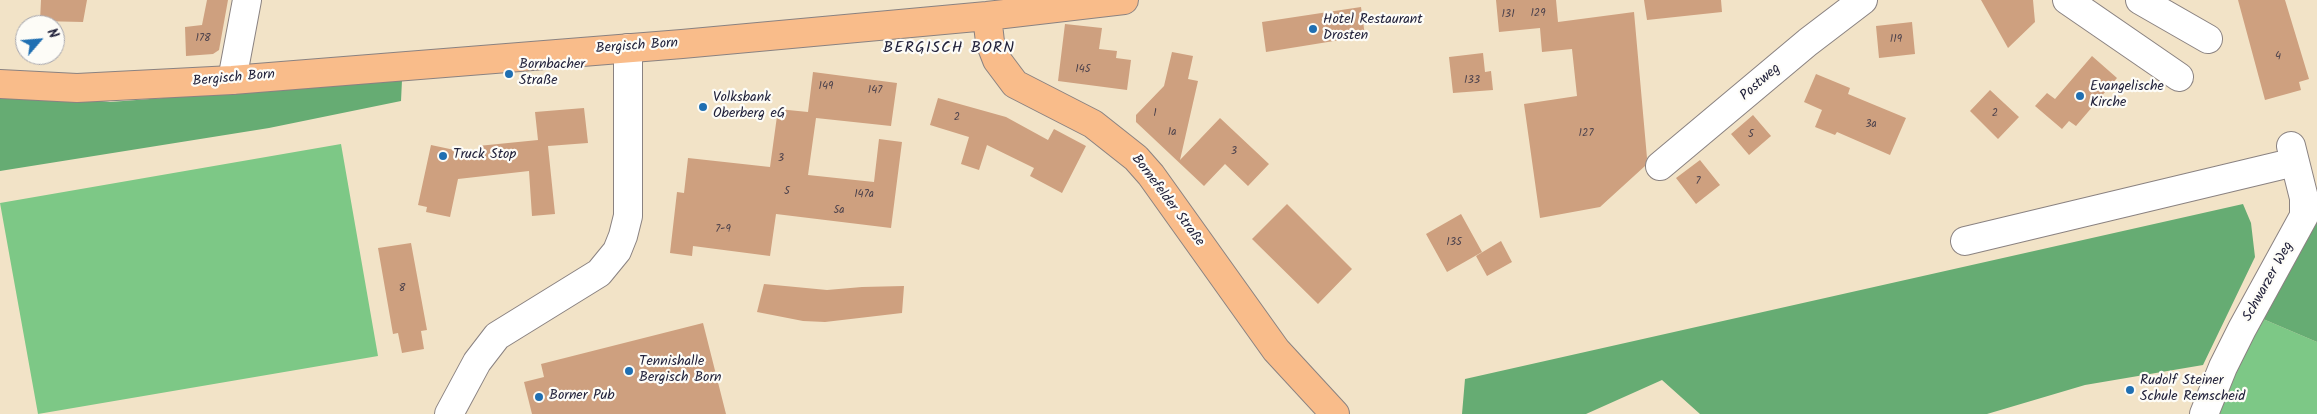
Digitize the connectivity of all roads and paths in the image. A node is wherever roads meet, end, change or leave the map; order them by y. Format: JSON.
{"nodes":[{"id":1,"x":247,"y":0,"type":"edge"},
{"id":2,"x":1124,"y":0,"type":"edge"},
{"id":3,"x":1863,"y":0,"type":"edge"},
{"id":4,"x":2067,"y":0,"type":"edge"},
{"id":5,"x":2140,"y":0,"type":"edge"},
{"id":6,"x":987,"y":16,"type":"junction"},
{"id":7,"x":2208,"y":39,"type":"dead end"},
{"id":8,"x":628,"y":48,"type":"junction"},
{"id":9,"x":2179,"y":78,"type":"dead end"},
{"id":10,"x":232,"y":80,"type":"junction"},
{"id":11,"x":0,"y":84,"type":"edge"},
{"id":12,"x":1660,"y":166,"type":"dead end"},
{"id":13,"x":1965,"y":241,"type":"dead end"},
{"id":14,"x":449,"y":414,"type":"edge"},
{"id":15,"x":1335,"y":414,"type":"edge"},
{"id":16,"x":2204,"y":414,"type":"edge"}],
"edges":[{"from":1,"to":10,"type":"street"},
{"from":2,"to":6,"type":"main road","name":"Bergisch Born"},
{"from":3,"to":12,"type":"street","name":"Postweg"},
{"from":4,"to":9,"type":"street"},
{"from":5,"to":7,"type":"street"},
{"from":6,"to":8,"type":"main road","name":"Bergisch Born"},
{"from":6,"to":15,"type":"main road","name":"Bornefelder Straße"},
{"from":8,"to":10,"type":"main road","name":"Bergisch Born"},
{"from":8,"to":14,"type":"street"},
{"from":10,"to":11,"type":"main road","name":"Bergisch Born"},
{"from":13,"to":16,"type":"street","name":"Schwarzer Weg"}]}
